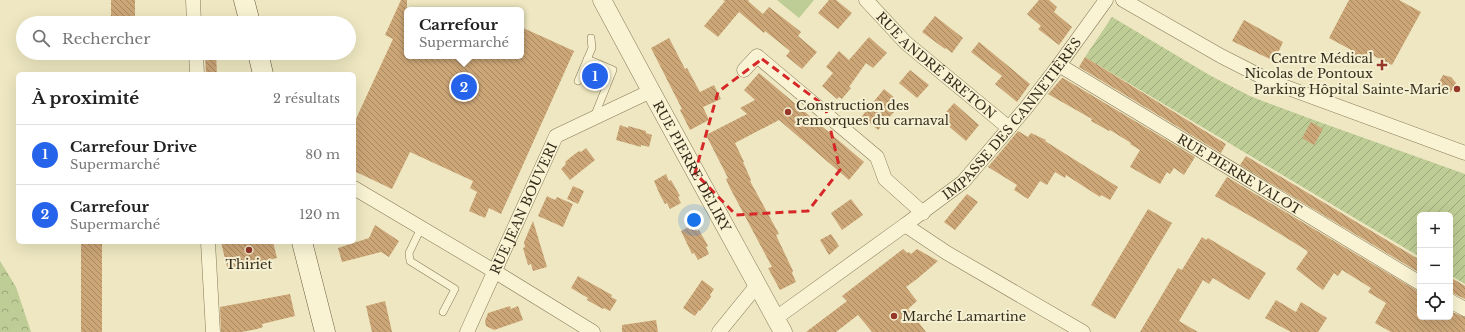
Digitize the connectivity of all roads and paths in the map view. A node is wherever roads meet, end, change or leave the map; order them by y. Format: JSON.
{"nodes":[{"id":1,"x":193,"y":0,"type":"edge"},
{"id":2,"x":244,"y":0,"type":"edge"},
{"id":3,"x":602,"y":0,"type":"edge"},
{"id":4,"x":866,"y":0,"type":"edge"},
{"id":5,"x":1106,"y":0,"type":"edge"},
{"id":6,"x":1123,"y":0,"type":"edge"},
{"id":7,"x":194,"y":16,"type":"edge"},
{"id":8,"x":248,"y":16,"type":"edge"},
{"id":9,"x":591,"y":38,"type":"dead end"},
{"id":10,"x":587,"y":58,"type":"junction"},
{"id":11,"x":196,"y":60,"type":"edge"},
{"id":12,"x":260,"y":60,"type":"edge"},
{"id":13,"x":1060,"y":65,"type":"junction"},
{"id":14,"x":744,"y":70,"type":"dead end"},
{"id":15,"x":197,"y":72,"type":"edge"},
{"id":16,"x":263,"y":72,"type":"edge"},
{"id":17,"x":578,"y":80,"type":"dead end"},
{"id":18,"x":651,"y":92,"type":"junction"},
{"id":19,"x":593,"y":119,"type":"junction"},
{"id":20,"x":1009,"y":128,"type":"junction"},
{"id":21,"x":1465,"y":153,"type":"edge"},
{"id":22,"x":356,"y":189,"type":"edge"},
{"id":23,"x":922,"y":213,"type":"junction"},
{"id":24,"x":905,"y":225,"type":"junction"},
{"id":25,"x":426,"y":231,"type":"junction"},
{"id":26,"x":208,"y":244,"type":"edge"},
{"id":27,"x":303,"y":244,"type":"edge"},
{"id":28,"x":316,"y":244,"type":"edge"},
{"id":29,"x":494,"y":271,"type":"junction"},
{"id":30,"x":1417,"y":281,"type":"edge"},
{"id":31,"x":758,"y":284,"type":"junction"},
{"id":32,"x":1453,"y":303,"type":"edge"},
{"id":33,"x":1465,"y":309,"type":"edge"},
{"id":34,"x":443,"y":312,"type":"dead end"},
{"id":35,"x":780,"y":325,"type":"edge"},
{"id":36,"x":213,"y":332,"type":"edge"},
{"id":37,"x":325,"y":332,"type":"edge"},
{"id":38,"x":338,"y":332,"type":"edge"},
{"id":39,"x":467,"y":332,"type":"edge"},
{"id":40,"x":593,"y":332,"type":"edge"},
{"id":41,"x":719,"y":332,"type":"edge"},
{"id":42,"x":1084,"y":332,"type":"edge"}],
"edges":[{"from":1,"to":7,"type":"street"},
{"from":2,"to":8,"type":"main road"},
{"from":3,"to":18,"type":"street","name":"RUE PIERRE DELIRY"},
{"from":4,"to":20,"type":"street","name":"RUE ANDRÉ BRETON"},
{"from":5,"to":13,"type":"street","name":"IMPASSE DES CANNETIÈRES"},
{"from":6,"to":21,"type":"street"},
{"from":9,"to":10,"type":"lane"},
{"from":10,"to":17,"type":"lane"},
{"from":10,"to":19,"type":"lane"},
{"from":11,"to":15,"type":"street"},
{"from":12,"to":16,"type":"main road"},
{"from":13,"to":20,"type":"street","name":"IMPASSE DES CANNETIÈRES"},
{"from":13,"to":30,"type":"street","name":"RUE PIERRE VALOT"},
{"from":14,"to":23,"type":"street"},
{"from":18,"to":19,"type":"street","name":"RUE JEAN BOUVERI"},
{"from":18,"to":31,"type":"street","name":"RUE PIERRE DELIRY"},
{"from":19,"to":29,"type":"street","name":"RUE JEAN BOUVERI"},
{"from":20,"to":23,"type":"street","name":"IMPASSE DES CANNETIÈRES"},
{"from":22,"to":25,"type":"street"},
{"from":23,"to":24,"type":"street","name":"IMPASSE DES CANNETIÈRES"},
{"from":24,"to":35,"type":"street","name":"IMPASSE DES CANNETIÈRES"},
{"from":24,"to":42,"type":"street"},
{"from":25,"to":29,"type":"street"},
{"from":25,"to":34,"type":"lane"},
{"from":26,"to":36,"type":"street"},
{"from":27,"to":37,"type":"main road"},
{"from":28,"to":38,"type":"main road"},
{"from":29,"to":39,"type":"street","name":"RUE JEAN BOUVERI"},
{"from":29,"to":40,"type":"street"},
{"from":31,"to":35,"type":"street","name":"RUE PIERRE DELIRY"},
{"from":31,"to":41,"type":"street"},
{"from":32,"to":33,"type":"street"}]}
